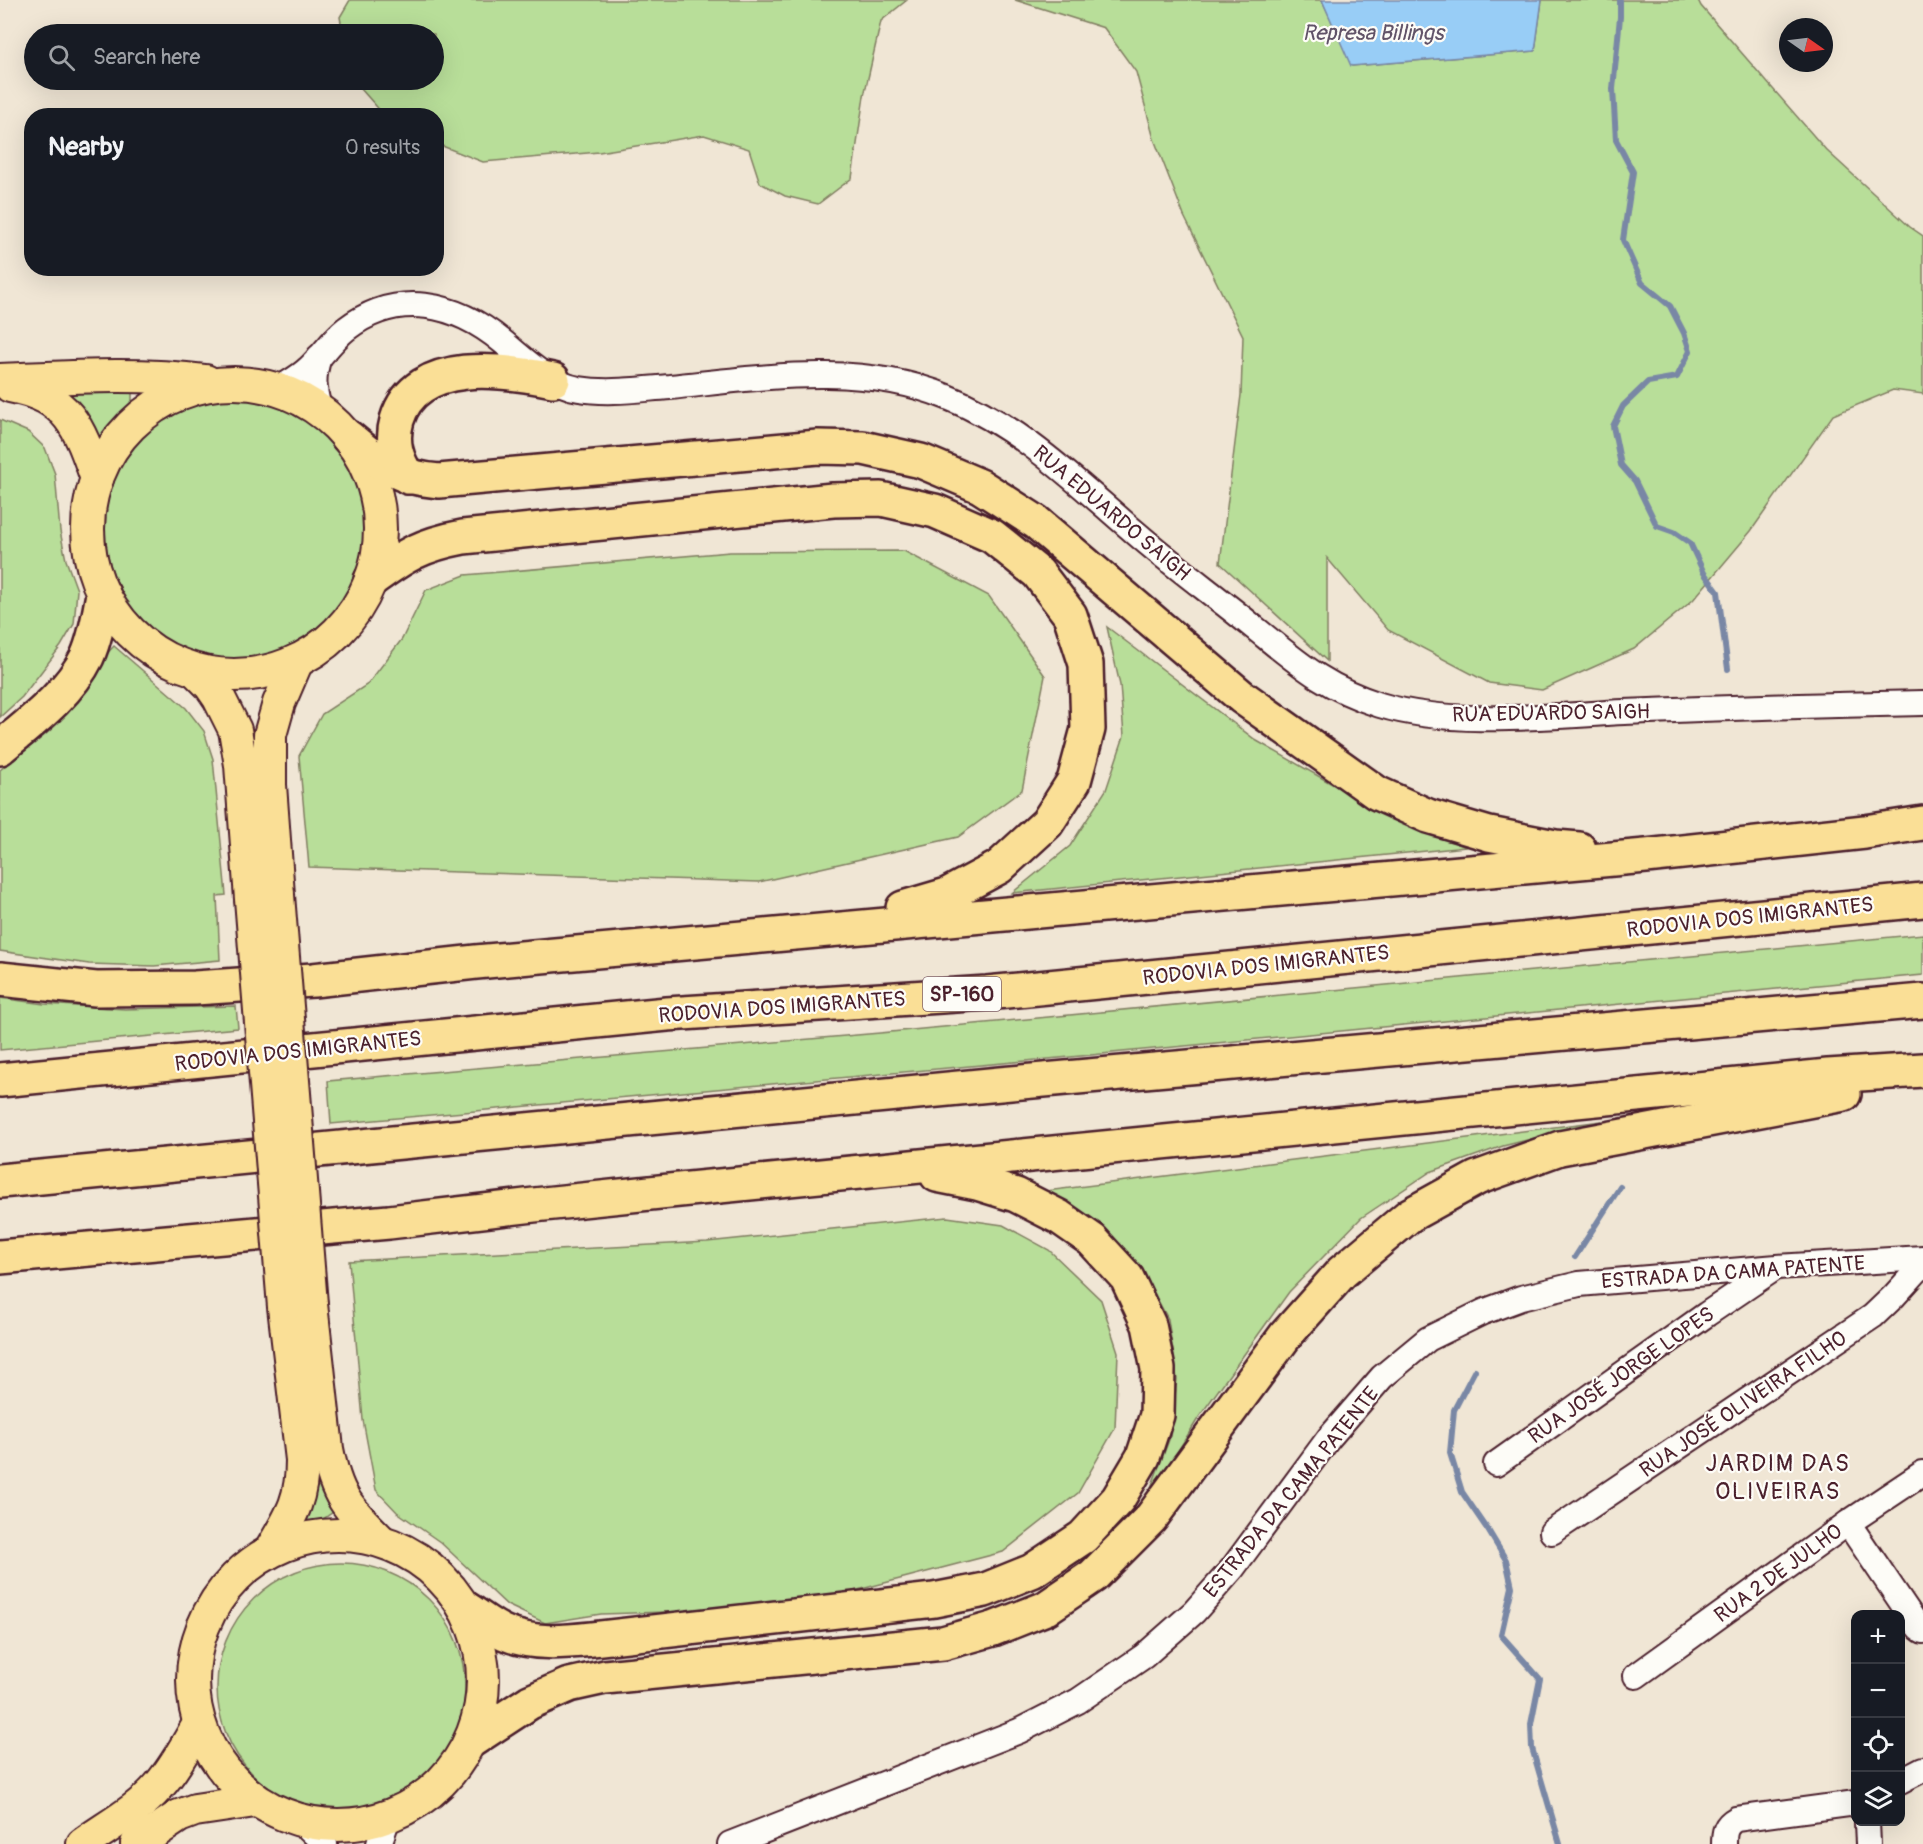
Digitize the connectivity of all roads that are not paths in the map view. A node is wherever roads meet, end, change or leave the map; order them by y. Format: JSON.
{"nodes":[{"id":1,"x":319,"y":357,"type":"junction"},
{"id":2,"x":0,"y":380,"type":"edge"},
{"id":3,"x":553,"y":380,"type":"junction"},
{"id":4,"x":219,"y":383,"type":"junction"},
{"id":5,"x":0,"y":384,"type":"edge"},
{"id":6,"x":279,"y":389,"type":"junction"},
{"id":7,"x":320,"y":409,"type":"junction"},
{"id":8,"x":348,"y":437,"type":"junction"},
{"id":9,"x":408,"y":477,"type":"junction"},
{"id":10,"x":96,"y":479,"type":"junction"},
{"id":11,"x":371,"y":580,"type":"junction"},
{"id":12,"x":102,"y":594,"type":"junction"},
{"id":13,"x":297,"y":661,"type":"junction"},
{"id":14,"x":196,"y":671,"type":"junction"},
{"id":15,"x":1923,"y":703,"type":"edge"},
{"id":16,"x":0,"y":748,"type":"edge"},
{"id":17,"x":1923,"y":823,"type":"edge"},
{"id":18,"x":1865,"y":832,"type":"junction"},
{"id":19,"x":1923,"y":842,"type":"edge"},
{"id":20,"x":1646,"y":856,"type":"junction"},
{"id":21,"x":265,"y":897,"type":"junction"},
{"id":22,"x":1923,"y":900,"type":"edge"},
{"id":23,"x":829,"y":930,"type":"junction"},
{"id":24,"x":0,"y":979,"type":"edge"},
{"id":25,"x":1923,"y":1001,"type":"edge"},
{"id":26,"x":1923,"y":1070,"type":"edge"},
{"id":27,"x":1923,"y":1079,"type":"edge"},
{"id":28,"x":0,"y":1080,"type":"edge"},
{"id":29,"x":900,"y":1169,"type":"junction"},
{"id":30,"x":0,"y":1181,"type":"edge"},
{"id":31,"x":0,"y":1257,"type":"edge"},
{"id":32,"x":1923,"y":1258,"type":"edge"},
{"id":33,"x":1923,"y":1264,"type":"edge"},
{"id":34,"x":1777,"y":1267,"type":"junction"},
{"id":35,"x":298,"y":1306,"type":"junction"},
{"id":36,"x":1496,"y":1464,"type":"dead end"},
{"id":37,"x":1923,"y":1473,"type":"edge"},
{"id":38,"x":1848,"y":1523,"type":"junction"},
{"id":39,"x":1552,"y":1532,"type":"dead end"},
{"id":40,"x":380,"y":1540,"type":"junction"},
{"id":41,"x":271,"y":1550,"type":"junction"},
{"id":42,"x":465,"y":1608,"type":"junction"},
{"id":43,"x":1923,"y":1631,"type":"edge"},
{"id":44,"x":1636,"y":1676,"type":"dead end"},
{"id":45,"x":199,"y":1724,"type":"junction"},
{"id":46,"x":472,"y":1740,"type":"junction"},
{"id":47,"x":1923,"y":1769,"type":"edge"},
{"id":48,"x":1905,"y":1778,"type":"edge"},
{"id":49,"x":255,"y":1801,"type":"junction"},
{"id":50,"x":1851,"y":1804,"type":"edge"},
{"id":51,"x":302,"y":1822,"type":"junction"},
{"id":52,"x":1867,"y":1826,"type":"edge"},
{"id":53,"x":384,"y":1831,"type":"edge"},
{"id":54,"x":83,"y":1844,"type":"edge"},
{"id":55,"x":137,"y":1844,"type":"edge"},
{"id":56,"x":325,"y":1844,"type":"edge"},
{"id":57,"x":730,"y":1844,"type":"edge"},
{"id":58,"x":1724,"y":1844,"type":"edge"},
{"id":59,"x":1868,"y":1844,"type":"edge"}],
"edges":[{"from":1,"to":3,"type":"street","name":"RUA EDUARDO SAIGH"},
{"from":1,"to":6,"type":"street","name":"RUA EDUARDO SAIGH"},
{"from":1,"to":7,"type":"street"},
{"from":2,"to":4,"type":"main road"},
{"from":3,"to":9,"type":"highway"},
{"from":3,"to":15,"type":"street","name":"RUA EDUARDO SAIGH"},
{"from":4,"to":6,"type":"main road"},
{"from":4,"to":10,"type":"main road"},
{"from":5,"to":10,"type":"main road"},
{"from":6,"to":7,"type":"main road"},
{"from":7,"to":8,"type":"main road"},
{"from":8,"to":9,"type":"highway"},
{"from":8,"to":11,"type":"main road"},
{"from":9,"to":20,"type":"highway"},
{"from":10,"to":12,"type":"main road"},
{"from":11,"to":13,"type":"main road"},
{"from":11,"to":23,"type":"highway"},
{"from":12,"to":14,"type":"main road"},
{"from":12,"to":16,"type":"highway"},
{"from":13,"to":14,"type":"main road"},
{"from":13,"to":21,"type":"main road"},
{"from":14,"to":21,"type":"main road"},
{"from":17,"to":18,"type":"highway"},
{"from":18,"to":19,"type":"highway"},
{"from":18,"to":20,"type":"highway"},
{"from":20,"to":23,"type":"highway"},
{"from":21,"to":35,"type":"main road","bridge":true},
{"from":22,"to":28,"type":"highway","name":"RODOVIA DOS IMIGRANTES","number":"SP-160"},
{"from":23,"to":24,"type":"highway"},
{"from":25,"to":30,"type":"highway"},
{"from":26,"to":29,"type":"highway"},
{"from":27,"to":46,"type":"highway"},
{"from":29,"to":31,"type":"highway"},
{"from":29,"to":42,"type":"highway"},
{"from":32,"to":34,"type":"street","name":"ESTRADA DA CAMA PATENTE"},
{"from":33,"to":39,"type":"street","name":"RUA JOSÉ OLIVEIRA FILHO"},
{"from":34,"to":36,"type":"street","name":"RUA JOSÉ JORGE LOPES"},
{"from":34,"to":57,"type":"street","name":"ESTRADA DA CAMA PATENTE"},
{"from":35,"to":40,"type":"main road"},
{"from":35,"to":41,"type":"main road"},
{"from":37,"to":38,"type":"street","name":"RUA 2 DE JULHO"},
{"from":38,"to":43,"type":"street"},
{"from":38,"to":44,"type":"street","name":"RUA 2 DE JULHO"},
{"from":40,"to":41,"type":"main road"},
{"from":40,"to":42,"type":"main road"},
{"from":41,"to":45,"type":"main road"},
{"from":42,"to":46,"type":"main road"},
{"from":45,"to":49,"type":"main road"},
{"from":45,"to":54,"type":"main road"},
{"from":46,"to":53,"type":"main road"},
{"from":47,"to":48,"type":"street"},
{"from":49,"to":51,"type":"main road"},
{"from":49,"to":55,"type":"main road"},
{"from":50,"to":58,"type":"street"},
{"from":51,"to":53,"type":"main road"},
{"from":51,"to":56,"type":"street"},
{"from":52,"to":59,"type":"street"}]}
